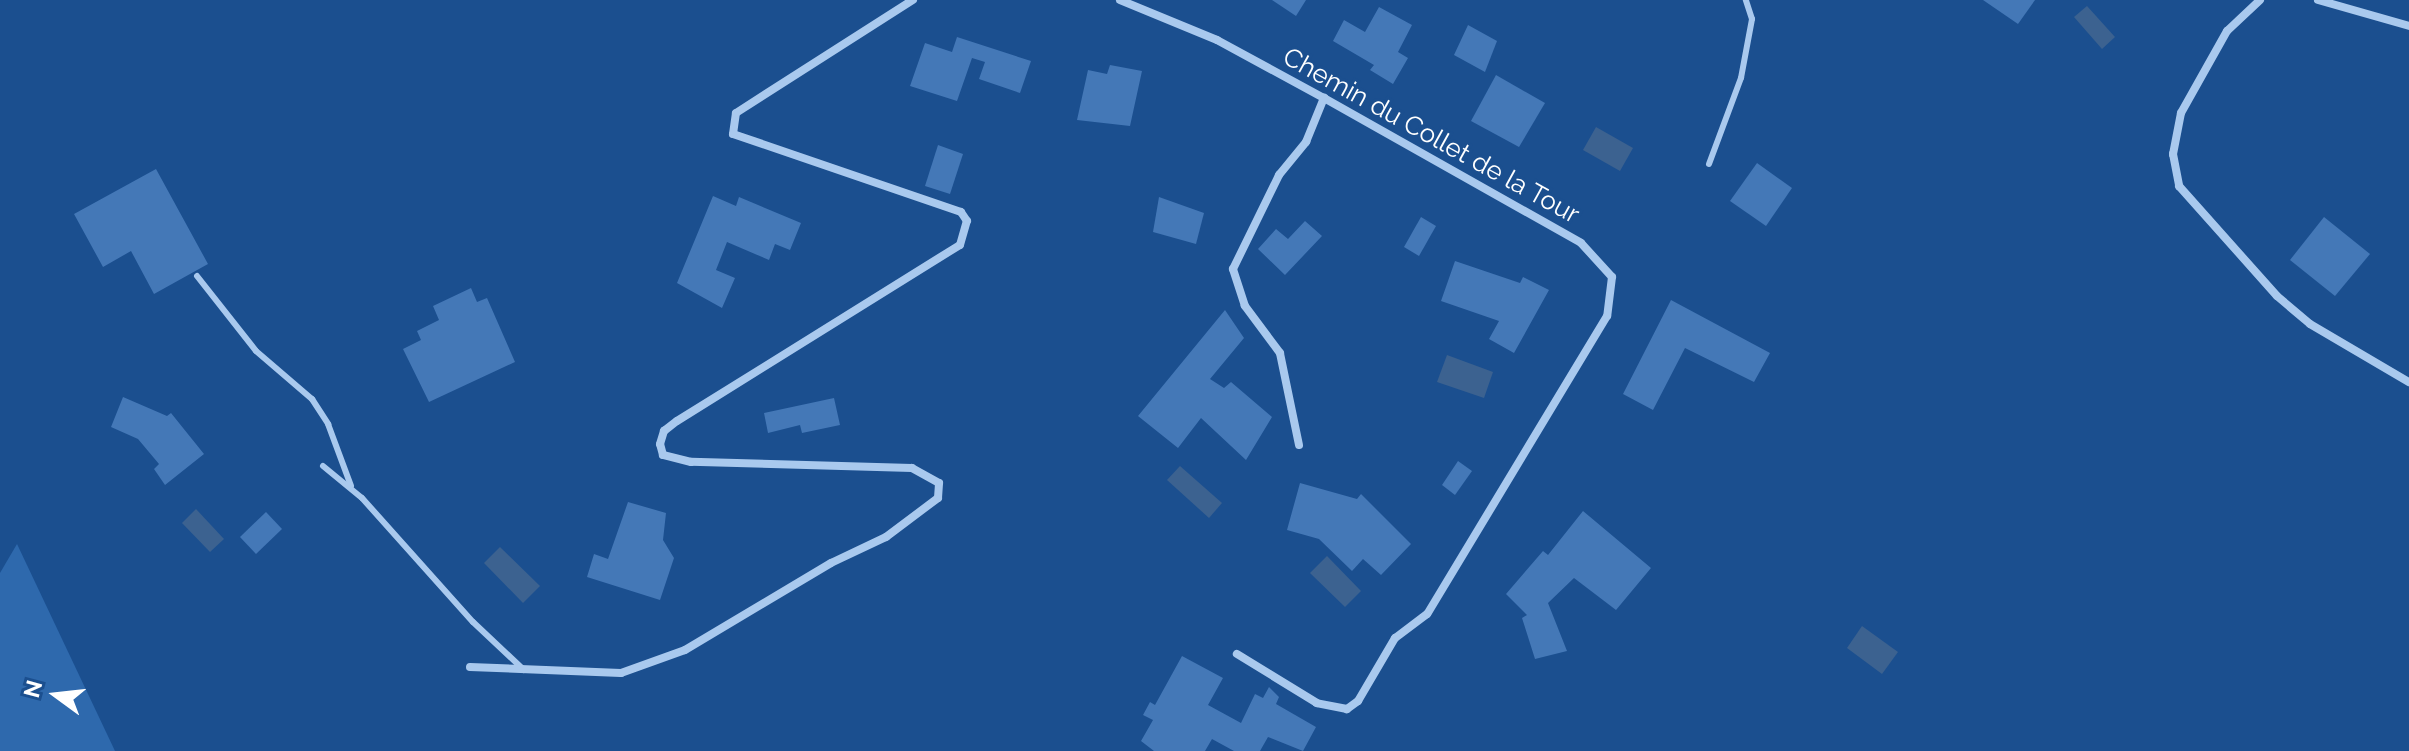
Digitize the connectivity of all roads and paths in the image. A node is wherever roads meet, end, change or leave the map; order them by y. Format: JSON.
{"nodes":[{"id":1,"x":913,"y":0,"type":"edge"},
{"id":2,"x":1120,"y":0,"type":"edge"},
{"id":3,"x":1746,"y":0,"type":"edge"},
{"id":4,"x":2260,"y":0,"type":"edge"},
{"id":5,"x":2318,"y":0,"type":"edge"},
{"id":6,"x":2409,"y":26,"type":"edge"},
{"id":7,"x":1324,"y":98,"type":"junction"},
{"id":8,"x":1709,"y":164,"type":"dead end"},
{"id":9,"x":197,"y":276,"type":"dead end"},
{"id":10,"x":2409,"y":382,"type":"edge"},
{"id":11,"x":1299,"y":445,"type":"dead end"},
{"id":12,"x":323,"y":466,"type":"dead end"},
{"id":13,"x":352,"y":489,"type":"junction"},
{"id":14,"x":1237,"y":654,"type":"dead end"},
{"id":15,"x":470,"y":667,"type":"dead end"},
{"id":16,"x":524,"y":670,"type":"junction"}],
"edges":[{"from":1,"to":16,"type":"street"},
{"from":2,"to":7,"type":"street","name":"Chemin du Collet de la Tour"},
{"from":3,"to":8,"type":"lane"},
{"from":4,"to":10,"type":"street"},
{"from":5,"to":6,"type":"street"},
{"from":7,"to":11,"type":"street"},
{"from":7,"to":14,"type":"street","name":"Chemin du Collet de la Tour"},
{"from":9,"to":13,"type":"lane"},
{"from":12,"to":13,"type":"lane"},
{"from":13,"to":16,"type":"lane"},
{"from":15,"to":16,"type":"street"}]}
